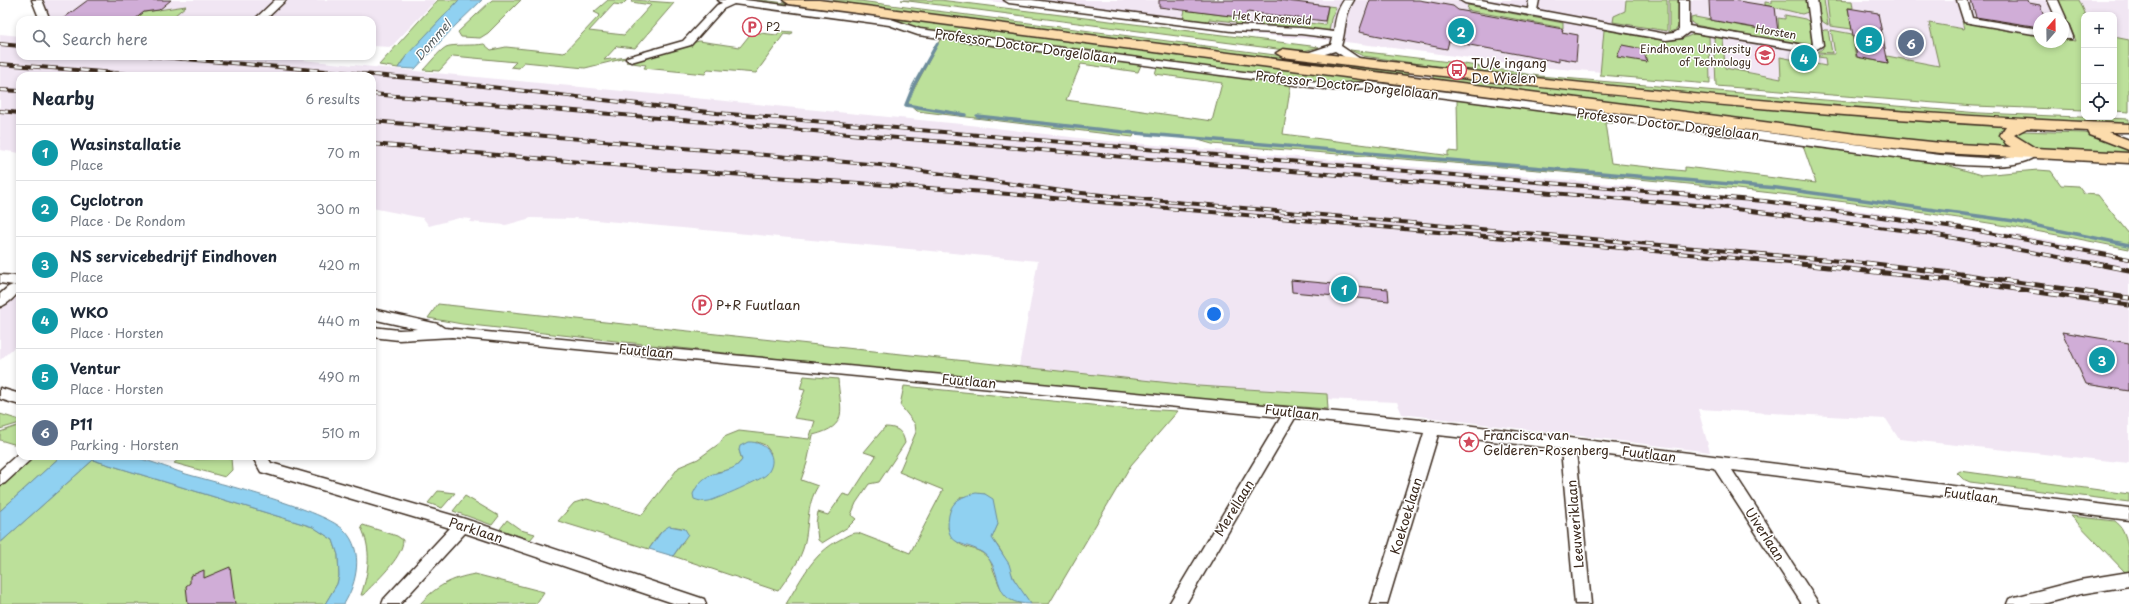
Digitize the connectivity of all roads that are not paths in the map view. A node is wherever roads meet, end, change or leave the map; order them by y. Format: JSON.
{"nodes":[{"id":1,"x":37,"y":0,"type":"edge"},
{"id":2,"x":43,"y":0,"type":"edge"},
{"id":3,"x":46,"y":0,"type":"edge"},
{"id":4,"x":281,"y":0,"type":"edge"},
{"id":5,"x":789,"y":0,"type":"edge"},
{"id":6,"x":876,"y":0,"type":"edge"},
{"id":7,"x":1009,"y":0,"type":"edge"},
{"id":8,"x":1350,"y":0,"type":"edge"},
{"id":9,"x":1465,"y":0,"type":"edge"},
{"id":10,"x":1534,"y":0,"type":"edge"},
{"id":11,"x":1684,"y":0,"type":"edge"},
{"id":12,"x":1812,"y":0,"type":"edge"},
{"id":13,"x":1962,"y":0,"type":"edge"},
{"id":14,"x":2053,"y":0,"type":"edge"},
{"id":15,"x":729,"y":1,"type":"edge"},
{"id":16,"x":1038,"y":2,"type":"edge"},
{"id":17,"x":2058,"y":12,"type":"edge"},
{"id":18,"x":1532,"y":13,"type":"junction"},
{"id":19,"x":43,"y":16,"type":"edge"},
{"id":20,"x":263,"y":16,"type":"edge"},
{"id":21,"x":1684,"y":28,"type":"junction"},
{"id":22,"x":2033,"y":31,"type":"edge"},
{"id":23,"x":1340,"y":36,"type":"junction"},
{"id":24,"x":1336,"y":47,"type":"junction"},
{"id":25,"x":1308,"y":56,"type":"junction"},
{"id":26,"x":631,"y":59,"type":"dead end"},
{"id":27,"x":1361,"y":63,"type":"junction"},
{"id":28,"x":2023,"y":124,"type":"junction"},
{"id":29,"x":2076,"y":126,"type":"junction"},
{"id":30,"x":2129,"y":128,"type":"edge"},
{"id":31,"x":2129,"y":145,"type":"edge"},
{"id":32,"x":2032,"y":154,"type":"junction"},
{"id":33,"x":2129,"y":158,"type":"edge"},
{"id":34,"x":0,"y":279,"type":"edge"},
{"id":35,"x":10,"y":292,"type":"edge"},
{"id":36,"x":376,"y":315,"type":"edge"},
{"id":37,"x":376,"y":332,"type":"edge"},
{"id":38,"x":452,"y":332,"type":"junction"},
{"id":39,"x":0,"y":393,"type":"edge"},
{"id":40,"x":16,"y":399,"type":"edge"},
{"id":41,"x":1290,"y":412,"type":"junction"},
{"id":42,"x":1433,"y":427,"type":"junction"},
{"id":43,"x":1568,"y":444,"type":"junction"},
{"id":44,"x":21,"y":460,"type":"edge"},
{"id":45,"x":261,"y":460,"type":"edge"},
{"id":46,"x":1720,"y":463,"type":"junction"},
{"id":47,"x":0,"y":479,"type":"edge"},
{"id":48,"x":2129,"y":514,"type":"edge"},
{"id":49,"x":462,"y":525,"type":"junction"},
{"id":50,"x":2129,"y":579,"type":"edge"},
{"id":51,"x":2020,"y":603,"type":"edge"},
{"id":52,"x":390,"y":604,"type":"edge"},
{"id":53,"x":698,"y":604,"type":"edge"},
{"id":54,"x":1177,"y":604,"type":"edge"},
{"id":55,"x":1379,"y":604,"type":"edge"},
{"id":56,"x":1582,"y":604,"type":"edge"},
{"id":57,"x":1811,"y":604,"type":"edge"}],
"edges":[{"from":1,"to":19,"type":"street"},
{"from":2,"to":3,"type":"street"},
{"from":4,"to":20,"type":"street"},
{"from":5,"to":32,"type":"main road","name":"Professor Doctor Dorgelolaan"},
{"from":6,"to":25,"type":"main road","name":"Professor Doctor Dorgelolaan"},
{"from":7,"to":16,"type":"street","name":"Het Kranenveld"},
{"from":8,"to":23,"type":"street"},
{"from":9,"to":18,"type":"street"},
{"from":10,"to":18,"type":"street"},
{"from":11,"to":21,"type":"street"},
{"from":12,"to":21,"type":"street","name":"Horsten"},
{"from":13,"to":22,"type":"street"},
{"from":14,"to":17,"type":"street"},
{"from":15,"to":26,"type":"street","name":"Professor Doctor Dorgelolaan"},
{"from":15,"to":32,"type":"street","name":"Professor Doctor Dorgelolaan"},
{"from":16,"to":23,"type":"street","name":"Het Kranenveld"},
{"from":18,"to":21,"type":"street"},
{"from":23,"to":24,"type":"street"},
{"from":24,"to":25,"type":"street"},
{"from":24,"to":27,"type":"street"},
{"from":25,"to":27,"type":"main road","name":"Professor Doctor Dorgelolaan"},
{"from":27,"to":28,"type":"main road","name":"Professor Doctor Dorgelolaan"},
{"from":28,"to":29,"type":"main road","name":"Professor Doctor Dorgelolaan"},
{"from":28,"to":32,"type":"main road"},
{"from":29,"to":30,"type":"main road","name":"Professor Doctor Dorgelolaan"},
{"from":29,"to":31,"type":"main road"},
{"from":32,"to":33,"type":"main road","name":"Professor Doctor Dorgelolaan"},
{"from":34,"to":35,"type":"street"},
{"from":36,"to":38,"type":"street","name":"Fuutlaan"},
{"from":37,"to":38,"type":"street","name":"Fuutlaan"},
{"from":38,"to":41,"type":"street","name":"Fuutlaan"},
{"from":39,"to":40,"type":"street"},
{"from":41,"to":42,"type":"street","name":"Fuutlaan"},
{"from":41,"to":54,"type":"street","name":"Merellaan"},
{"from":42,"to":43,"type":"street","name":"Fuutlaan"},
{"from":42,"to":55,"type":"street","name":"Koekoeklaan"},
{"from":43,"to":46,"type":"street","name":"Fuutlaan"},
{"from":43,"to":56,"type":"street","name":"Leeuweriklaan"},
{"from":44,"to":47,"type":"street"},
{"from":45,"to":49,"type":"street","name":"Parklaan"},
{"from":46,"to":48,"type":"street","name":"Fuutlaan"},
{"from":46,"to":57,"type":"street","name":"Uiverlaan"},
{"from":49,"to":52,"type":"street"},
{"from":49,"to":53,"type":"street","name":"Parklaan"},
{"from":50,"to":51,"type":"street"}]}
